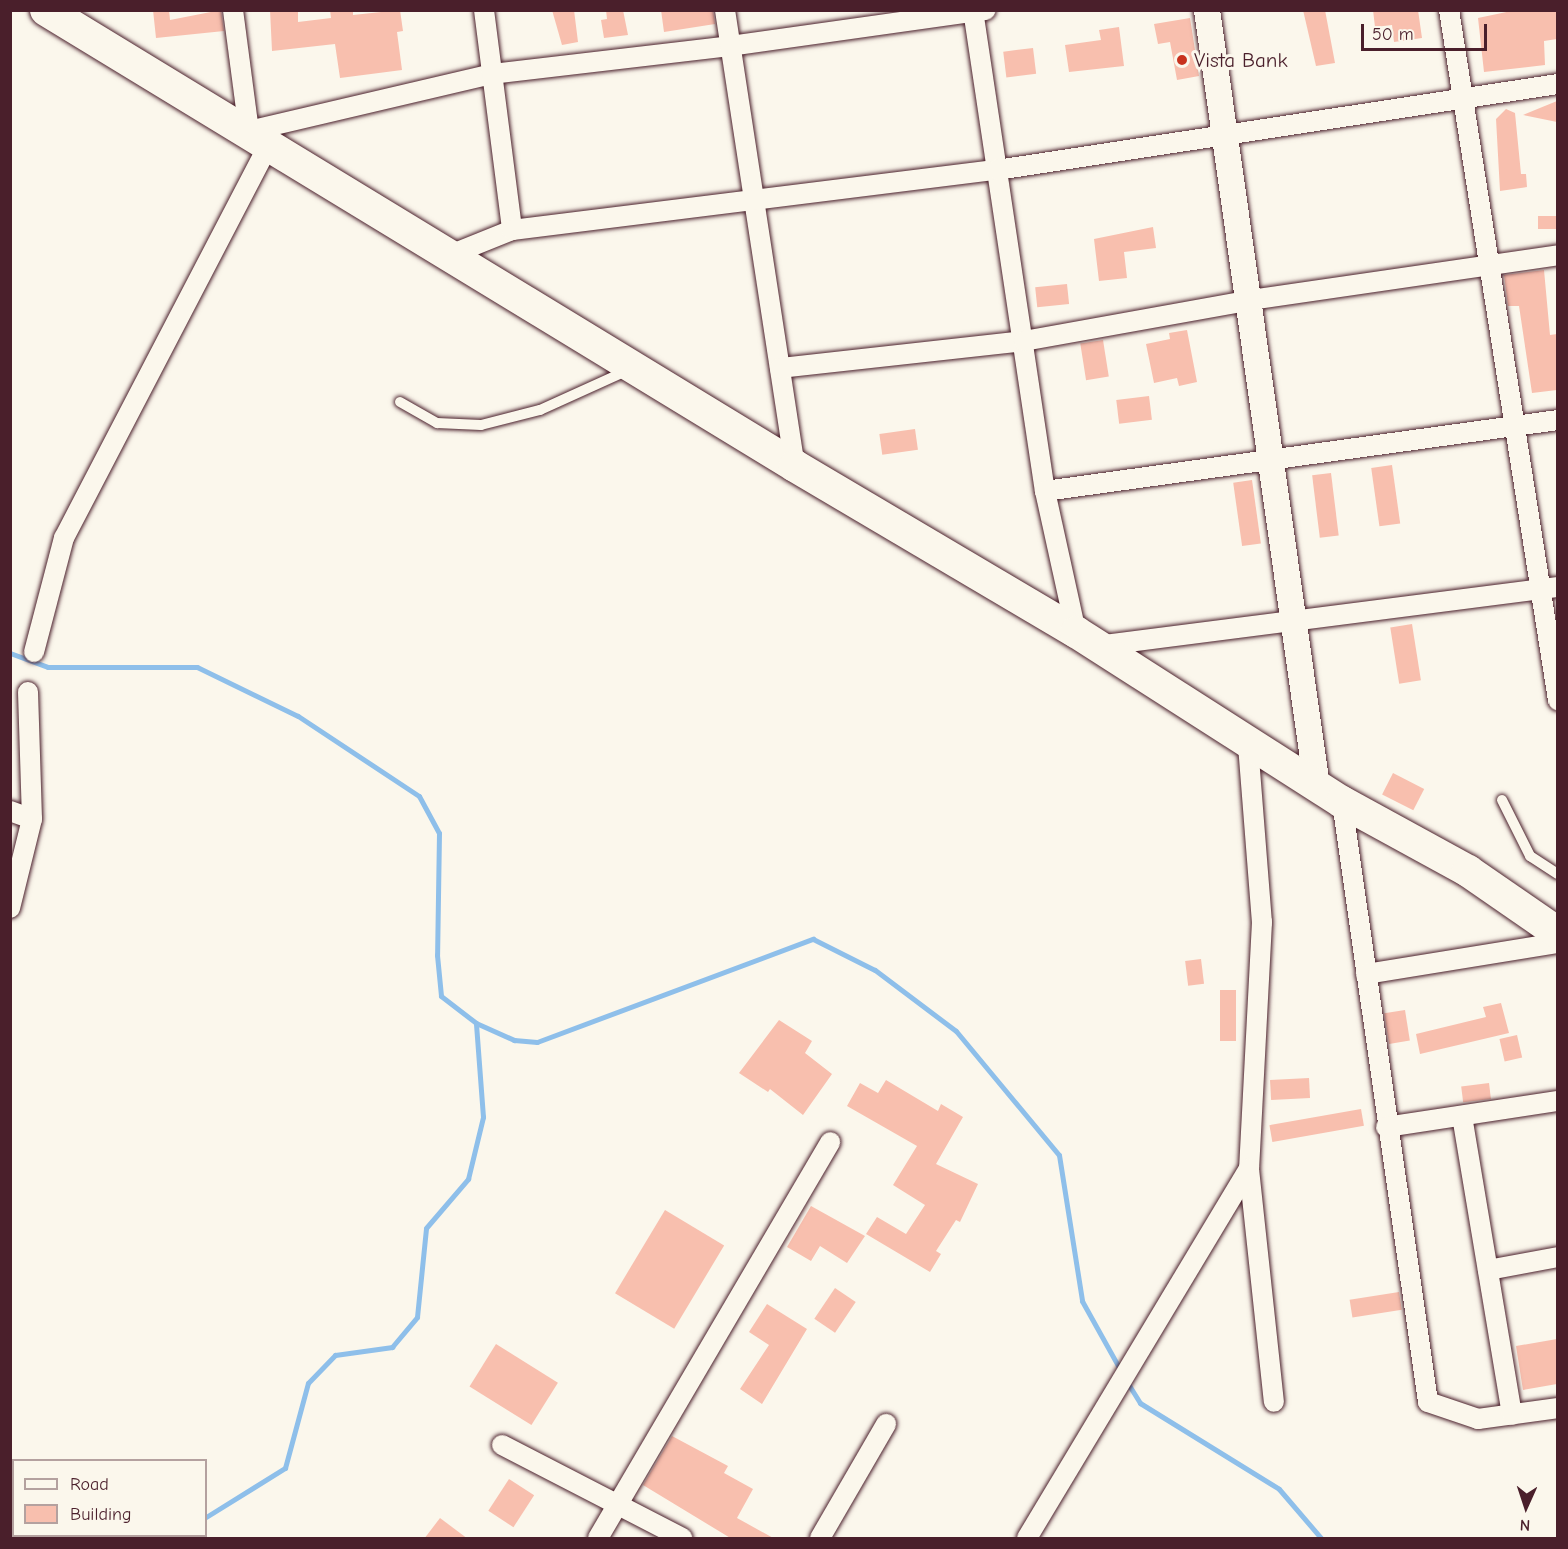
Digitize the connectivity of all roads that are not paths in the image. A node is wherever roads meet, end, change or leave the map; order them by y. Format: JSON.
{"nodes":[{"id":1,"x":46,"y":10,"type":"edge"},
{"id":2,"x":233,"y":10,"type":"edge"},
{"id":3,"x":484,"y":10,"type":"edge"},
{"id":4,"x":725,"y":10,"type":"edge"},
{"id":5,"x":1207,"y":10,"type":"edge"},
{"id":6,"x":1449,"y":10,"type":"edge"},
{"id":7,"x":977,"y":11,"type":"edge"},
{"id":8,"x":730,"y":46,"type":"junction"},
{"id":9,"x":492,"y":74,"type":"junction"},
{"id":10,"x":1557,"y":84,"type":"edge"},
{"id":11,"x":1462,"y":98,"type":"junction"},
{"id":12,"x":1226,"y":134,"type":"junction"},
{"id":13,"x":259,"y":137,"type":"junction"},
{"id":14,"x":997,"y":170,"type":"junction"},
{"id":15,"x":754,"y":200,"type":"junction"},
{"id":16,"x":513,"y":230,"type":"junction"},
{"id":17,"x":450,"y":255,"type":"junction"},
{"id":18,"x":1557,"y":255,"type":"edge"},
{"id":19,"x":1487,"y":264,"type":"junction"},
{"id":20,"x":1251,"y":300,"type":"junction"},
{"id":21,"x":1024,"y":341,"type":"junction"},
{"id":22,"x":634,"y":367,"type":"junction"},
{"id":23,"x":780,"y":368,"type":"junction"},
{"id":24,"x":400,"y":402,"type":"dead end"},
{"id":25,"x":1557,"y":420,"type":"edge"},
{"id":26,"x":1518,"y":426,"type":"junction"},
{"id":27,"x":1273,"y":463,"type":"junction"},
{"id":28,"x":795,"y":466,"type":"junction"},
{"id":29,"x":1045,"y":491,"type":"junction"},
{"id":30,"x":1557,"y":587,"type":"edge"},
{"id":31,"x":1538,"y":590,"type":"junction"},
{"id":32,"x":1294,"y":621,"type":"junction"},
{"id":33,"x":1086,"y":639,"type":"junction"},
{"id":34,"x":34,"y":652,"type":"dead end"},
{"id":35,"x":28,"y":692,"type":"dead end"},
{"id":36,"x":1557,"y":700,"type":"edge"},
{"id":37,"x":1248,"y":745,"type":"junction"},
{"id":38,"x":1329,"y":795,"type":"junction"},
{"id":39,"x":1502,"y":800,"type":"dead end"},
{"id":40,"x":10,"y":811,"type":"edge"},
{"id":41,"x":32,"y":819,"type":"junction"},
{"id":42,"x":1557,"y":874,"type":"edge"},
{"id":43,"x":10,"y":908,"type":"edge"},
{"id":44,"x":1557,"y":933,"type":"edge"},
{"id":45,"x":1557,"y":943,"type":"edge"},
{"id":46,"x":1366,"y":974,"type":"junction"},
{"id":47,"x":1557,"y":1101,"type":"edge"},
{"id":48,"x":1462,"y":1116,"type":"junction"},
{"id":49,"x":1386,"y":1127,"type":"junction"},
{"id":50,"x":830,"y":1142,"type":"dead end"},
{"id":51,"x":1249,"y":1169,"type":"junction"},
{"id":52,"x":1557,"y":1257,"type":"edge"},
{"id":53,"x":1488,"y":1270,"type":"junction"},
{"id":54,"x":1274,"y":1402,"type":"dead end"},
{"id":55,"x":1557,"y":1408,"type":"edge"},
{"id":56,"x":1512,"y":1415,"type":"junction"},
{"id":57,"x":886,"y":1424,"type":"dead end"},
{"id":58,"x":502,"y":1445,"type":"dead end"},
{"id":59,"x":617,"y":1505,"type":"junction"},
{"id":60,"x":598,"y":1539,"type":"edge"},
{"id":61,"x":682,"y":1539,"type":"edge"},
{"id":62,"x":820,"y":1539,"type":"edge"},
{"id":63,"x":1027,"y":1539,"type":"edge"}],
"edges":[{"from":1,"to":13,"type":"main road"},
{"from":2,"to":13,"type":"street"},
{"from":3,"to":9,"type":"street"},
{"from":4,"to":8,"type":"street"},
{"from":5,"to":12,"type":"street"},
{"from":6,"to":11,"type":"street"},
{"from":7,"to":8,"type":"street"},
{"from":7,"to":14,"type":"street"},
{"from":8,"to":9,"type":"street"},
{"from":8,"to":15,"type":"street"},
{"from":9,"to":13,"type":"street"},
{"from":9,"to":16,"type":"street"},
{"from":10,"to":11,"type":"street"},
{"from":11,"to":12,"type":"street"},
{"from":11,"to":19,"type":"street"},
{"from":12,"to":14,"type":"street"},
{"from":12,"to":20,"type":"street"},
{"from":13,"to":17,"type":"main road"},
{"from":13,"to":34,"type":"street"},
{"from":14,"to":15,"type":"street"},
{"from":14,"to":21,"type":"street"},
{"from":15,"to":16,"type":"street"},
{"from":15,"to":23,"type":"street"},
{"from":16,"to":17,"type":"street"},
{"from":17,"to":22,"type":"main road"},
{"from":18,"to":19,"type":"street"},
{"from":19,"to":20,"type":"street"},
{"from":19,"to":26,"type":"street"},
{"from":20,"to":21,"type":"street"},
{"from":20,"to":27,"type":"street"},
{"from":21,"to":23,"type":"street"},
{"from":21,"to":29,"type":"street"},
{"from":22,"to":24,"type":"lane"},
{"from":22,"to":28,"type":"main road"},
{"from":23,"to":28,"type":"street"},
{"from":25,"to":26,"type":"street"},
{"from":26,"to":27,"type":"street"},
{"from":26,"to":31,"type":"street"},
{"from":27,"to":29,"type":"street"},
{"from":27,"to":32,"type":"street"},
{"from":28,"to":33,"type":"main road"},
{"from":29,"to":33,"type":"street"},
{"from":30,"to":31,"type":"street"},
{"from":31,"to":32,"type":"street"},
{"from":31,"to":36,"type":"street"},
{"from":32,"to":33,"type":"street"},
{"from":32,"to":38,"type":"street"},
{"from":33,"to":37,"type":"main road"},
{"from":35,"to":41,"type":"street"},
{"from":37,"to":38,"type":"main road"},
{"from":37,"to":51,"type":"street"},
{"from":38,"to":44,"type":"main road"},
{"from":38,"to":46,"type":"street"},
{"from":39,"to":42,"type":"lane"},
{"from":40,"to":41,"type":"street"},
{"from":41,"to":43,"type":"street"},
{"from":45,"to":46,"type":"street"},
{"from":46,"to":49,"type":"street"},
{"from":47,"to":48,"type":"street"},
{"from":48,"to":49,"type":"street"},
{"from":48,"to":53,"type":"street"},
{"from":49,"to":56,"type":"street"},
{"from":50,"to":59,"type":"street"},
{"from":51,"to":54,"type":"street"},
{"from":51,"to":63,"type":"street"},
{"from":52,"to":53,"type":"street"},
{"from":53,"to":56,"type":"street"},
{"from":55,"to":56,"type":"street"},
{"from":57,"to":62,"type":"street"},
{"from":58,"to":59,"type":"street"},
{"from":59,"to":60,"type":"street"},
{"from":59,"to":61,"type":"street"}]}
